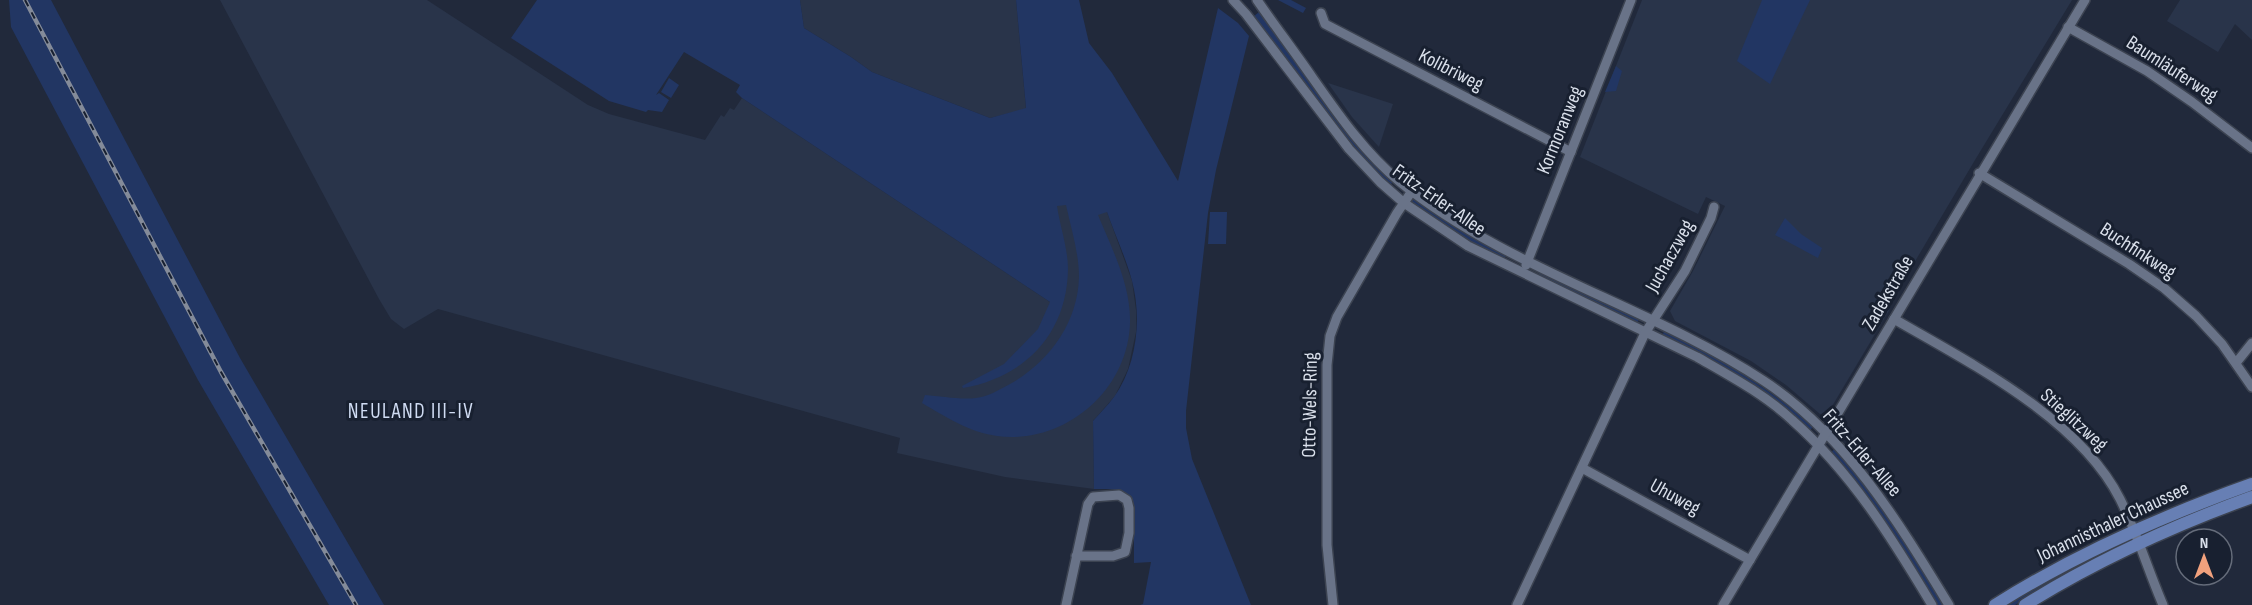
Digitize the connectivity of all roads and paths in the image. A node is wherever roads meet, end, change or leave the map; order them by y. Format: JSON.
{"nodes":[{"id":1,"x":1257,"y":0,"type":"edge"},
{"id":2,"x":1631,"y":0,"type":"edge"},
{"id":3,"x":2085,"y":0,"type":"edge"},
{"id":4,"x":1239,"y":2,"type":"edge"},
{"id":5,"x":1321,"y":13,"type":"dead end"},
{"id":6,"x":2068,"y":27,"type":"junction"},
{"id":7,"x":2252,"y":148,"type":"edge"},
{"id":8,"x":1571,"y":152,"type":"junction"},
{"id":9,"x":1979,"y":173,"type":"junction"},
{"id":10,"x":1412,"y":191,"type":"junction"},
{"id":11,"x":1404,"y":203,"type":"junction"},
{"id":12,"x":1714,"y":207,"type":"dead end"},
{"id":13,"x":1527,"y":260,"type":"junction"},
{"id":14,"x":1522,"y":273,"type":"junction"},
{"id":15,"x":1894,"y":319,"type":"junction"},
{"id":16,"x":1653,"y":321,"type":"junction"},
{"id":17,"x":1645,"y":333,"type":"junction"},
{"id":18,"x":2252,"y":343,"type":"edge"},
{"id":19,"x":2236,"y":363,"type":"junction"},
{"id":20,"x":2252,"y":387,"type":"edge"},
{"id":21,"x":1826,"y":433,"type":"junction"},
{"id":22,"x":1819,"y":445,"type":"junction"},
{"id":23,"x":1582,"y":468,"type":"junction"},
{"id":24,"x":2252,"y":484,"type":"edge"},
{"id":25,"x":2252,"y":497,"type":"edge"},
{"id":26,"x":2136,"y":537,"type":"junction"},
{"id":27,"x":1076,"y":556,"type":"junction"},
{"id":28,"x":1750,"y":560,"type":"junction"},
{"id":29,"x":1066,"y":605,"type":"edge"},
{"id":30,"x":1333,"y":605,"type":"edge"},
{"id":31,"x":1517,"y":605,"type":"edge"},
{"id":32,"x":1723,"y":605,"type":"edge"},
{"id":33,"x":1932,"y":605,"type":"edge"},
{"id":34,"x":1949,"y":605,"type":"edge"},
{"id":35,"x":1995,"y":605,"type":"edge"},
{"id":36,"x":2025,"y":605,"type":"edge"},
{"id":37,"x":2163,"y":605,"type":"edge"}],
"edges":[{"from":1,"to":10,"type":"street","name":"Fritz-Erler-Allee"},
{"from":2,"to":8,"type":"street","name":"Kormoranweg"},
{"from":3,"to":6,"type":"street","name":"Zadekstraße"},
{"from":4,"to":11,"type":"street","name":"Fritz-Erler-Allee"},
{"from":5,"to":8,"type":"street","name":"Kolibriweg"},
{"from":6,"to":7,"type":"street","name":"Baumläuferweg"},
{"from":6,"to":9,"type":"street","name":"Zadekstraße"},
{"from":8,"to":13,"type":"street","name":"Kormoranweg"},
{"from":9,"to":15,"type":"street","name":"Zadekstraße"},
{"from":9,"to":19,"type":"street","name":"Buchfinkweg"},
{"from":10,"to":11,"type":"street","name":"Otto-Wels-Ring"},
{"from":10,"to":13,"type":"street","name":"Fritz-Erler-Allee"},
{"from":11,"to":14,"type":"street","name":"Fritz-Erler-Allee"},
{"from":11,"to":30,"type":"street","name":"Otto-Wels-Ring"},
{"from":12,"to":16,"type":"street","name":"Juchaczweg"},
{"from":13,"to":14,"type":"street","name":"Kormoranweg"},
{"from":13,"to":16,"type":"street","name":"Fritz-Erler-Allee"},
{"from":14,"to":17,"type":"street","name":"Fritz-Erler-Allee"},
{"from":15,"to":21,"type":"street","name":"Zadekstraße"},
{"from":15,"to":26,"type":"street","name":"Stieglitzweg"},
{"from":16,"to":17,"type":"street"},
{"from":16,"to":21,"type":"street","name":"Fritz-Erler-Allee"},
{"from":17,"to":22,"type":"street","name":"Fritz-Erler-Allee"},
{"from":17,"to":23,"type":"street"},
{"from":18,"to":19,"type":"street"},
{"from":19,"to":20,"type":"street","name":"Buchfinkweg"},
{"from":21,"to":22,"type":"street","name":"Zadekstraße"},
{"from":21,"to":34,"type":"street","name":"Fritz-Erler-Allee"},
{"from":22,"to":28,"type":"street","name":"Zadekstraße"},
{"from":22,"to":33,"type":"street","name":"Fritz-Erler-Allee"},
{"from":23,"to":28,"type":"street","name":"Uhuweg"},
{"from":23,"to":31,"type":"street"},
{"from":24,"to":26,"type":"main road","name":"Johannisthaler Chaussee"},
{"from":25,"to":26,"type":"main road","name":"Johannisthaler Chaussee"},
{"from":26,"to":35,"type":"main road","name":"Johannisthaler Chaussee"},
{"from":26,"to":36,"type":"main road","name":"Johannisthaler Chaussee"},
{"from":26,"to":37,"type":"street","name":"Stieglitzweg"},
{"from":27,"to":27,"type":"street"},
{"from":27,"to":29,"type":"street"},
{"from":28,"to":32,"type":"street","name":"Zadekstraße"}]}
